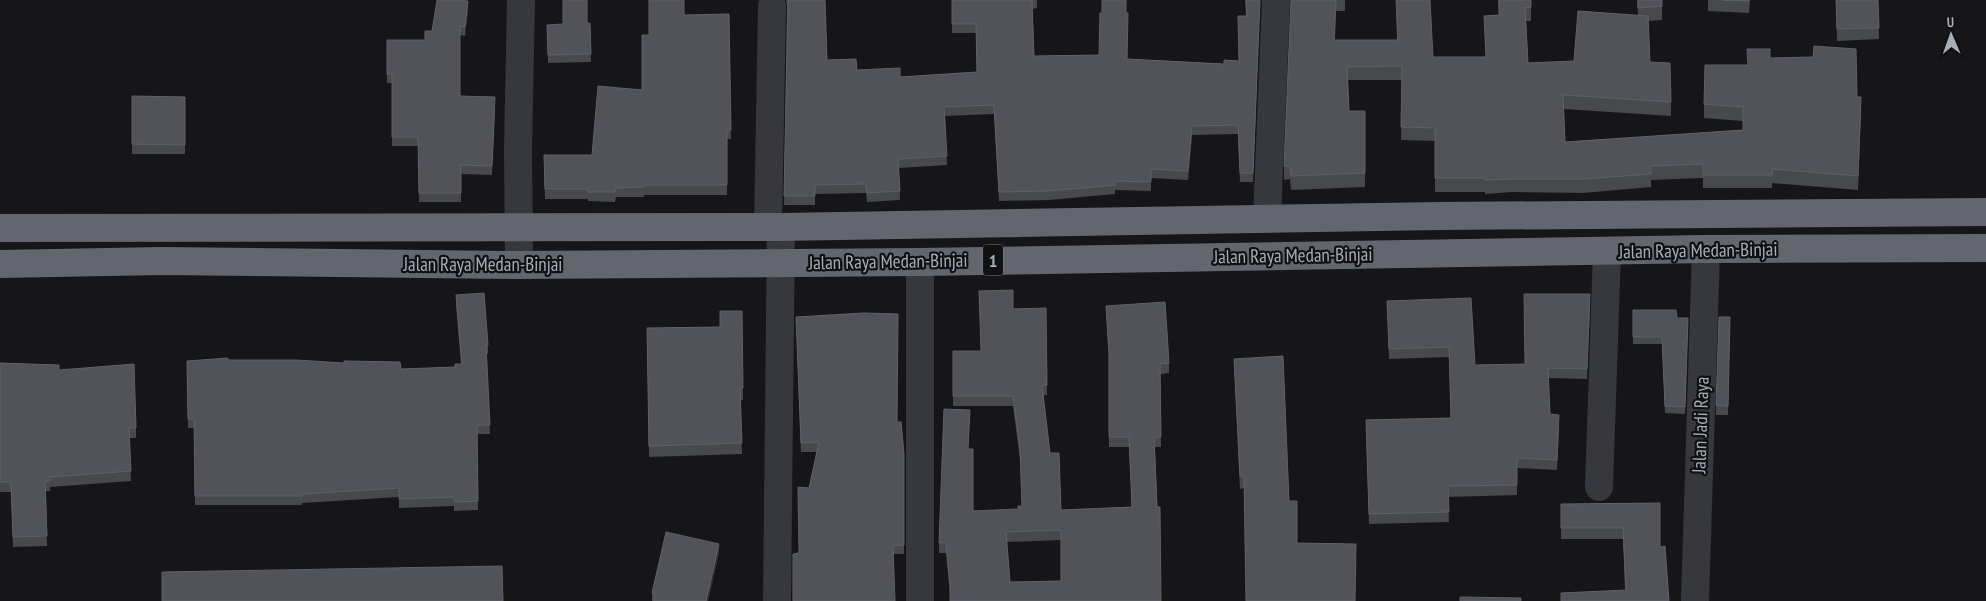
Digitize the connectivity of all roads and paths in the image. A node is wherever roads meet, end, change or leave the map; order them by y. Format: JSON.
{"nodes":[{"id":1,"x":521,"y":0,"type":"edge"},
{"id":2,"x":1276,"y":0,"type":"edge"},
{"id":3,"x":772,"y":6,"type":"dead end"},
{"id":4,"x":1986,"y":212,"type":"edge"},
{"id":5,"x":1267,"y":218,"type":"junction"},
{"id":6,"x":774,"y":227,"type":"junction"},
{"id":7,"x":0,"y":228,"type":"edge"},
{"id":8,"x":519,"y":228,"type":"junction"},
{"id":9,"x":1986,"y":248,"type":"edge"},
{"id":10,"x":1706,"y":249,"type":"junction"},
{"id":11,"x":1607,"y":251,"type":"junction"},
{"id":12,"x":781,"y":262,"type":"junction"},
{"id":13,"x":920,"y":262,"type":"junction"},
{"id":14,"x":0,"y":264,"type":"edge"},
{"id":15,"x":520,"y":265,"type":"junction"},
{"id":16,"x":1598,"y":486,"type":"dead end"},
{"id":17,"x":776,"y":601,"type":"edge"},
{"id":18,"x":920,"y":601,"type":"edge"},
{"id":19,"x":1695,"y":601,"type":"edge"}],
"edges":[{"from":1,"to":8,"type":"street"},
{"from":2,"to":5,"type":"street"},
{"from":3,"to":6,"type":"street"},
{"from":4,"to":5,"type":"highway","name":"Jalan Raya Medan-Binjai","number":"1"},
{"from":5,"to":6,"type":"highway","name":"Jalan Raya Medan-Binjai","number":"1"},
{"from":6,"to":8,"type":"highway","name":"Jalan Raya Medan-Binjai","number":"1"},
{"from":6,"to":12,"type":"street"},
{"from":7,"to":8,"type":"highway","name":"Jalan Raya Medan-Binjai","number":"1"},
{"from":8,"to":15,"type":"street"},
{"from":9,"to":10,"type":"highway","name":"Jalan Raya Medan-Binjai","number":"1"},
{"from":10,"to":11,"type":"highway","name":"Jalan Raya Medan-Binjai","number":"1"},
{"from":10,"to":19,"type":"street","name":"Jalan Jadi Raya"},
{"from":11,"to":13,"type":"highway","name":"Jalan Raya Medan-Binjai","number":"1"},
{"from":11,"to":16,"type":"street"},
{"from":12,"to":13,"type":"highway","name":"Jalan Raya Medan-Binjai","number":"1"},
{"from":12,"to":15,"type":"highway","name":"Jalan Raya Medan-Binjai","number":"1"},
{"from":12,"to":17,"type":"street"},
{"from":13,"to":18,"type":"street"},
{"from":14,"to":15,"type":"highway","name":"Jalan Raya Medan-Binjai","number":"1"}]}
